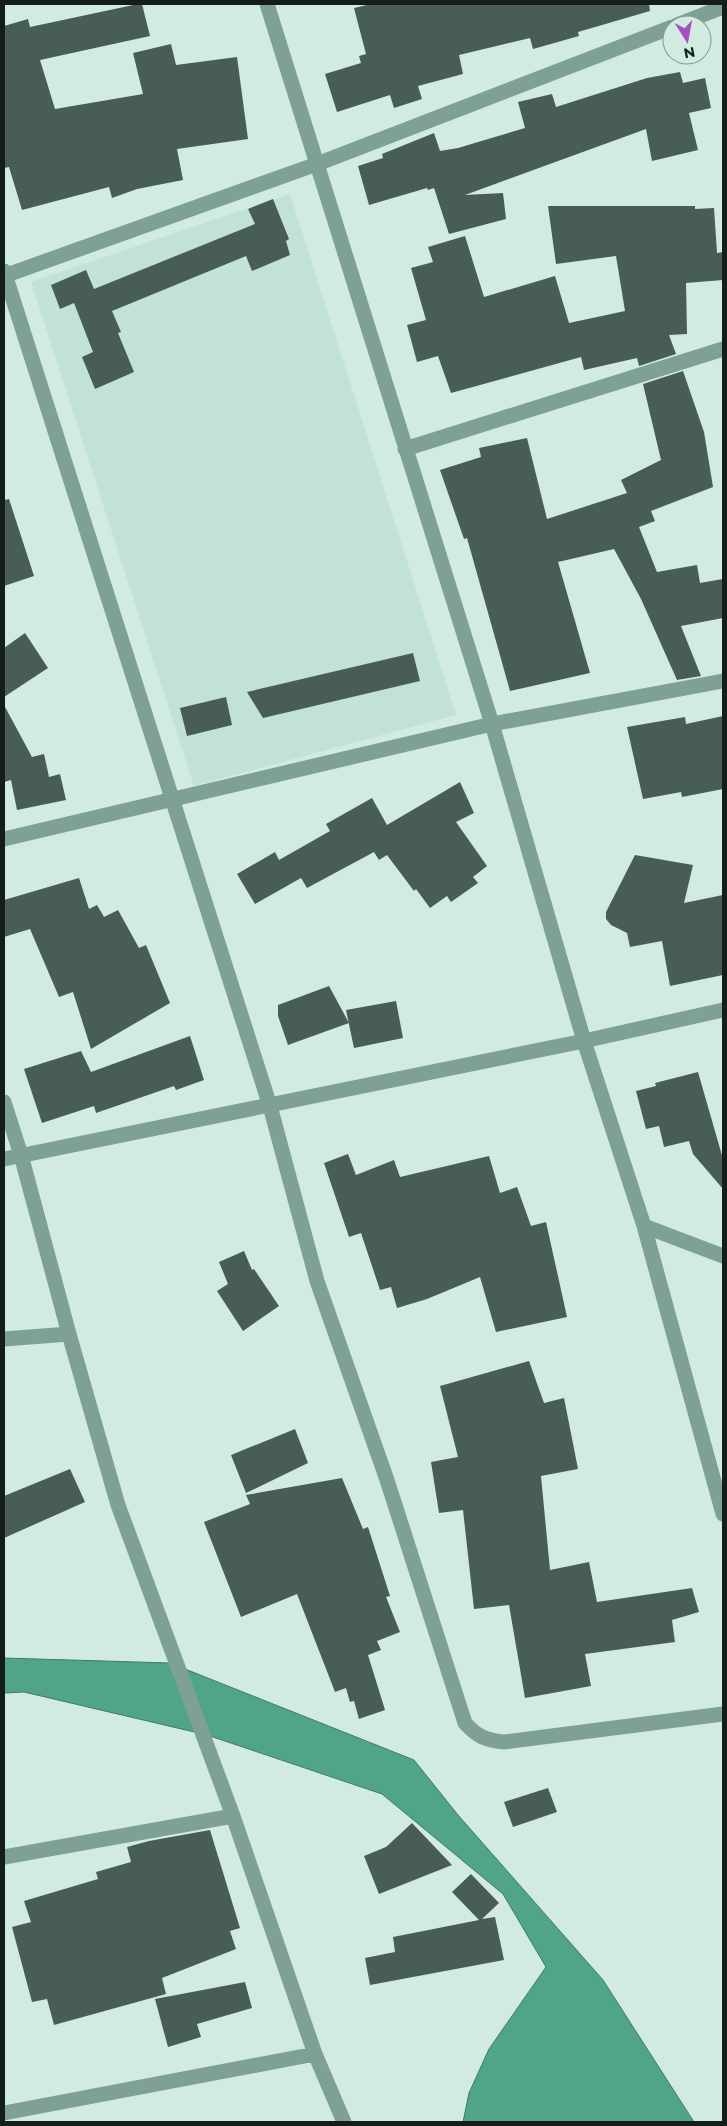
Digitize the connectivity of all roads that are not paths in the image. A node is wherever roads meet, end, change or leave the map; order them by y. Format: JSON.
{"nodes":[{"id":1,"x":267,"y":4,"type":"edge"},
{"id":2,"x":723,"y":7,"type":"edge"},
{"id":3,"x":703,"y":15,"type":"edge"},
{"id":4,"x":662,"y":31,"type":"edge"},
{"id":5,"x":317,"y":164,"type":"junction"},
{"id":6,"x":4,"y":274,"type":"edge"},
{"id":7,"x":723,"y":349,"type":"edge"},
{"id":8,"x":405,"y":449,"type":"junction"},
{"id":9,"x":723,"y":681,"type":"edge"},
{"id":10,"x":492,"y":724,"type":"junction"},
{"id":11,"x":173,"y":800,"type":"junction"},
{"id":12,"x":4,"y":838,"type":"edge"},
{"id":13,"x":723,"y":1010,"type":"edge"},
{"id":14,"x":584,"y":1041,"type":"junction"},
{"id":15,"x":4,"y":1102,"type":"edge"},
{"id":16,"x":270,"y":1106,"type":"junction"},
{"id":17,"x":21,"y":1155,"type":"junction"},
{"id":18,"x":4,"y":1159,"type":"edge"},
{"id":19,"x":644,"y":1226,"type":"junction"},
{"id":20,"x":723,"y":1256,"type":"edge"},
{"id":21,"x":69,"y":1334,"type":"junction"},
{"id":22,"x":4,"y":1339,"type":"edge"},
{"id":23,"x":723,"y":1514,"type":"edge"},
{"id":24,"x":723,"y":1714,"type":"edge"},
{"id":25,"x":233,"y":1816,"type":"junction"},
{"id":26,"x":4,"y":1857,"type":"edge"},
{"id":27,"x":316,"y":2054,"type":"junction"},
{"id":28,"x":4,"y":2113,"type":"edge"},
{"id":29,"x":344,"y":2122,"type":"edge"}],
"edges":[{"from":1,"to":5,"type":"street"},
{"from":2,"to":3,"type":"street"},
{"from":4,"to":5,"type":"street"},
{"from":5,"to":6,"type":"street"},
{"from":5,"to":8,"type":"street"},
{"from":6,"to":11,"type":"street"},
{"from":7,"to":8,"type":"street"},
{"from":8,"to":10,"type":"street"},
{"from":9,"to":10,"type":"street"},
{"from":10,"to":11,"type":"street"},
{"from":10,"to":14,"type":"street"},
{"from":11,"to":12,"type":"street"},
{"from":11,"to":16,"type":"street"},
{"from":13,"to":14,"type":"street"},
{"from":14,"to":16,"type":"street"},
{"from":14,"to":19,"type":"street"},
{"from":15,"to":17,"type":"street"},
{"from":16,"to":17,"type":"street"},
{"from":16,"to":24,"type":"street"},
{"from":17,"to":18,"type":"street"},
{"from":17,"to":21,"type":"street"},
{"from":19,"to":20,"type":"street"},
{"from":19,"to":23,"type":"street"},
{"from":21,"to":22,"type":"street"},
{"from":21,"to":25,"type":"street"},
{"from":25,"to":26,"type":"street"},
{"from":25,"to":27,"type":"street"},
{"from":27,"to":28,"type":"street"},
{"from":27,"to":29,"type":"street"}]}
